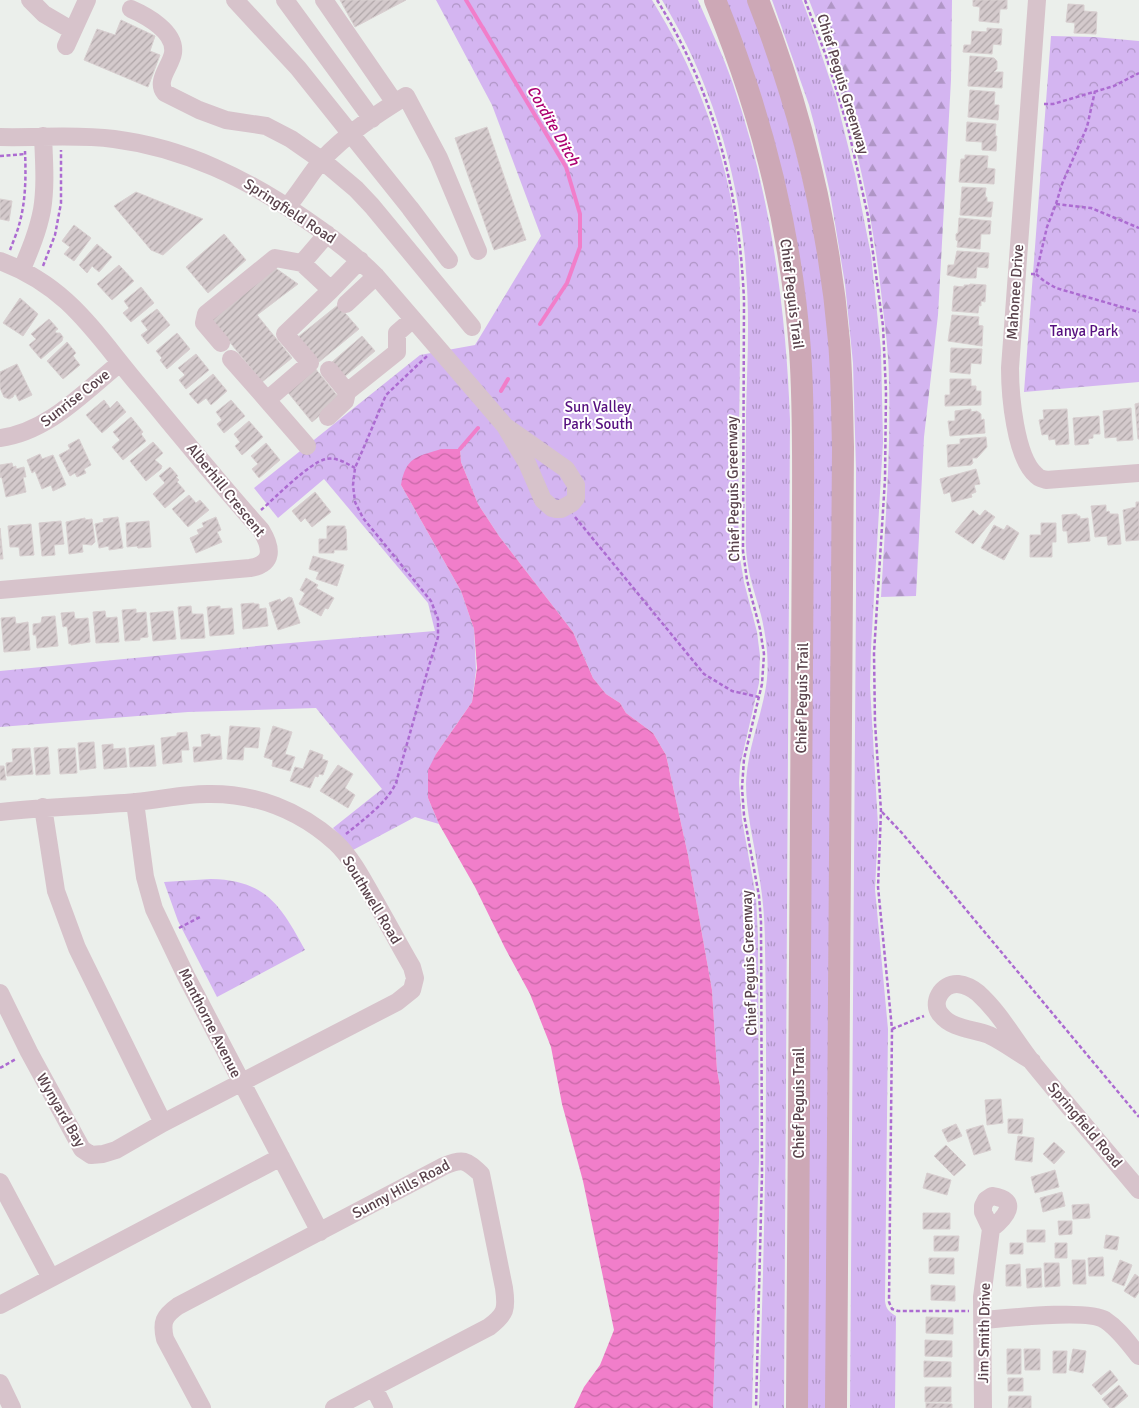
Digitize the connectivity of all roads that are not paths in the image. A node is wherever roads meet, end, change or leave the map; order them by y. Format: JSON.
{"nodes":[{"id":1,"x":30,"y":0,"type":"edge"},
{"id":2,"x":87,"y":0,"type":"edge"},
{"id":3,"x":235,"y":0,"type":"edge"},
{"id":4,"x":285,"y":0,"type":"edge"},
{"id":5,"x":324,"y":0,"type":"edge"},
{"id":6,"x":715,"y":0,"type":"edge"},
{"id":7,"x":758,"y":0,"type":"edge"},
{"id":8,"x":1037,"y":0,"type":"edge"},
{"id":9,"x":131,"y":9,"type":"dead end"},
{"id":10,"x":396,"y":103,"type":"junction"},
{"id":11,"x":372,"y":119,"type":"junction"},
{"id":12,"x":352,"y":134,"type":"junction"},
{"id":13,"x":43,"y":136,"type":"junction"},
{"id":14,"x":0,"y":137,"type":"edge"},
{"id":15,"x":322,"y":161,"type":"junction"},
{"id":16,"x":287,"y":207,"type":"junction"},
{"id":17,"x":326,"y":234,"type":"junction"},
{"id":18,"x":478,"y":251,"type":"dead end"},
{"id":19,"x":360,"y":260,"type":"junction"},
{"id":20,"x":449,"y":260,"type":"dead end"},
{"id":21,"x":302,"y":263,"type":"junction"},
{"id":22,"x":10,"y":264,"type":"edge"},
{"id":23,"x":376,"y":276,"type":"junction"},
{"id":24,"x":331,"y":290,"type":"junction"},
{"id":25,"x":346,"y":304,"type":"dead end"},
{"id":26,"x":413,"y":319,"type":"junction"},
{"id":27,"x":472,"y":327,"type":"dead end"},
{"id":28,"x":221,"y":343,"type":"dead end"},
{"id":29,"x":231,"y":359,"type":"dead end"},
{"id":30,"x":120,"y":363,"type":"junction"},
{"id":31,"x":328,"y":370,"type":"dead end"},
{"id":32,"x":347,"y":392,"type":"junction"},
{"id":33,"x":267,"y":400,"type":"junction"},
{"id":34,"x":328,"y":417,"type":"dead end"},
{"id":35,"x":505,"y":426,"type":"junction"},
{"id":36,"x":0,"y":438,"type":"edge"},
{"id":37,"x":307,"y":446,"type":"dead end"},
{"id":38,"x":1139,"y":473,"type":"edge"},
{"id":39,"x":0,"y":590,"type":"edge"},
{"id":40,"x":135,"y":802,"type":"junction"},
{"id":41,"x":44,"y":807,"type":"junction"},
{"id":42,"x":0,"y":812,"type":"edge"},
{"id":43,"x":0,"y":992,"type":"edge"},
{"id":44,"x":1032,"y":1061,"type":"junction"},
{"id":45,"x":242,"y":1083,"type":"junction"},
{"id":46,"x":164,"y":1123,"type":"junction"},
{"id":47,"x":280,"y":1158,"type":"junction"},
{"id":48,"x":0,"y":1182,"type":"edge"},
{"id":49,"x":1139,"y":1190,"type":"edge"},
{"id":50,"x":991,"y":1229,"type":"dead end"},
{"id":51,"x":320,"y":1232,"type":"junction"},
{"id":52,"x":51,"y":1278,"type":"junction"},
{"id":53,"x":0,"y":1305,"type":"edge"},
{"id":54,"x":983,"y":1316,"type":"junction"},
{"id":55,"x":1139,"y":1356,"type":"edge"},
{"id":56,"x":0,"y":1383,"type":"edge"},
{"id":57,"x":374,"y":1388,"type":"junction"},
{"id":58,"x":12,"y":1408,"type":"edge"},
{"id":59,"x":202,"y":1408,"type":"edge"},
{"id":60,"x":334,"y":1408,"type":"edge"},
{"id":61,"x":384,"y":1408,"type":"edge"},
{"id":62,"x":797,"y":1408,"type":"edge"},
{"id":63,"x":836,"y":1408,"type":"edge"},
{"id":64,"x":983,"y":1408,"type":"edge"}],
"edges":[{"from":1,"to":2,"type":"street"},
{"from":3,"to":12,"type":"street"},
{"from":4,"to":11,"type":"street"},
{"from":5,"to":10,"type":"street"},
{"from":6,"to":62,"type":"main road","name":"Chief Peguis Trail"},
{"from":7,"to":63,"type":"main road"},
{"from":8,"to":38,"type":"street","name":"Mahonee Drive"},
{"from":9,"to":15,"type":"street"},
{"from":10,"to":11,"type":"street"},
{"from":10,"to":18,"type":"street"},
{"from":11,"to":12,"type":"street"},
{"from":12,"to":15,"type":"street"},
{"from":12,"to":20,"type":"street"},
{"from":13,"to":14,"type":"street","name":"Springfield Road"},
{"from":13,"to":16,"type":"street","name":"Springfield Road"},
{"from":13,"to":22,"type":"street"},
{"from":15,"to":16,"type":"street"},
{"from":15,"to":27,"type":"street"},
{"from":16,"to":17,"type":"street","name":"Springfield Road"},
{"from":17,"to":19,"type":"street","name":"Springfield Road"},
{"from":17,"to":21,"type":"street"},
{"from":19,"to":23,"type":"street","name":"Springfield Road"},
{"from":19,"to":24,"type":"street"},
{"from":21,"to":24,"type":"street"},
{"from":21,"to":28,"type":"street"},
{"from":22,"to":30,"type":"street","name":"Alberhill Crescent"},
{"from":23,"to":25,"type":"street"},
{"from":23,"to":26,"type":"street","name":"Springfield Road"},
{"from":24,"to":33,"type":"street"},
{"from":26,"to":32,"type":"street"},
{"from":26,"to":35,"type":"street","name":"Springfield Road"},
{"from":29,"to":33,"type":"street"},
{"from":30,"to":36,"type":"street","name":"Sunrise Cove"},
{"from":30,"to":39,"type":"street","name":"Alberhill Crescent"},
{"from":31,"to":32,"type":"street"},
{"from":32,"to":34,"type":"street"},
{"from":33,"to":37,"type":"street"},
{"from":35,"to":35,"type":"street","name":"Springfield Road"},
{"from":40,"to":41,"type":"street","name":"Southwell Road"},
{"from":40,"to":45,"type":"street","name":"Manthorne Avenue"},
{"from":40,"to":45,"type":"street","name":"Southwell Road"},
{"from":41,"to":42,"type":"street","name":"Southwell Road"},
{"from":41,"to":46,"type":"street"},
{"from":43,"to":46,"type":"street","name":"Wynyard Bay"},
{"from":44,"to":44,"type":"street","name":"Springfield Road"},
{"from":44,"to":49,"type":"street","name":"Springfield Road"},
{"from":45,"to":46,"type":"street","name":"Wynyard Bay"},
{"from":45,"to":47,"type":"street","name":"Manthorne Avenue"},
{"from":47,"to":51,"type":"street","name":"Manthorne Avenue"},
{"from":47,"to":52,"type":"street"},
{"from":48,"to":52,"type":"street"},
{"from":50,"to":54,"type":"street","name":"Jim Smith Drive"},
{"from":51,"to":57,"type":"street","name":"Sunny Hills Road"},
{"from":51,"to":59,"type":"street","name":"Sunny Hills Road"},
{"from":52,"to":53,"type":"street"},
{"from":54,"to":55,"type":"street"},
{"from":54,"to":64,"type":"street","name":"Jim Smith Drive"},
{"from":56,"to":58,"type":"street"},
{"from":57,"to":60,"type":"street","name":"Sunny Hills Road"},
{"from":57,"to":61,"type":"street"}]}
